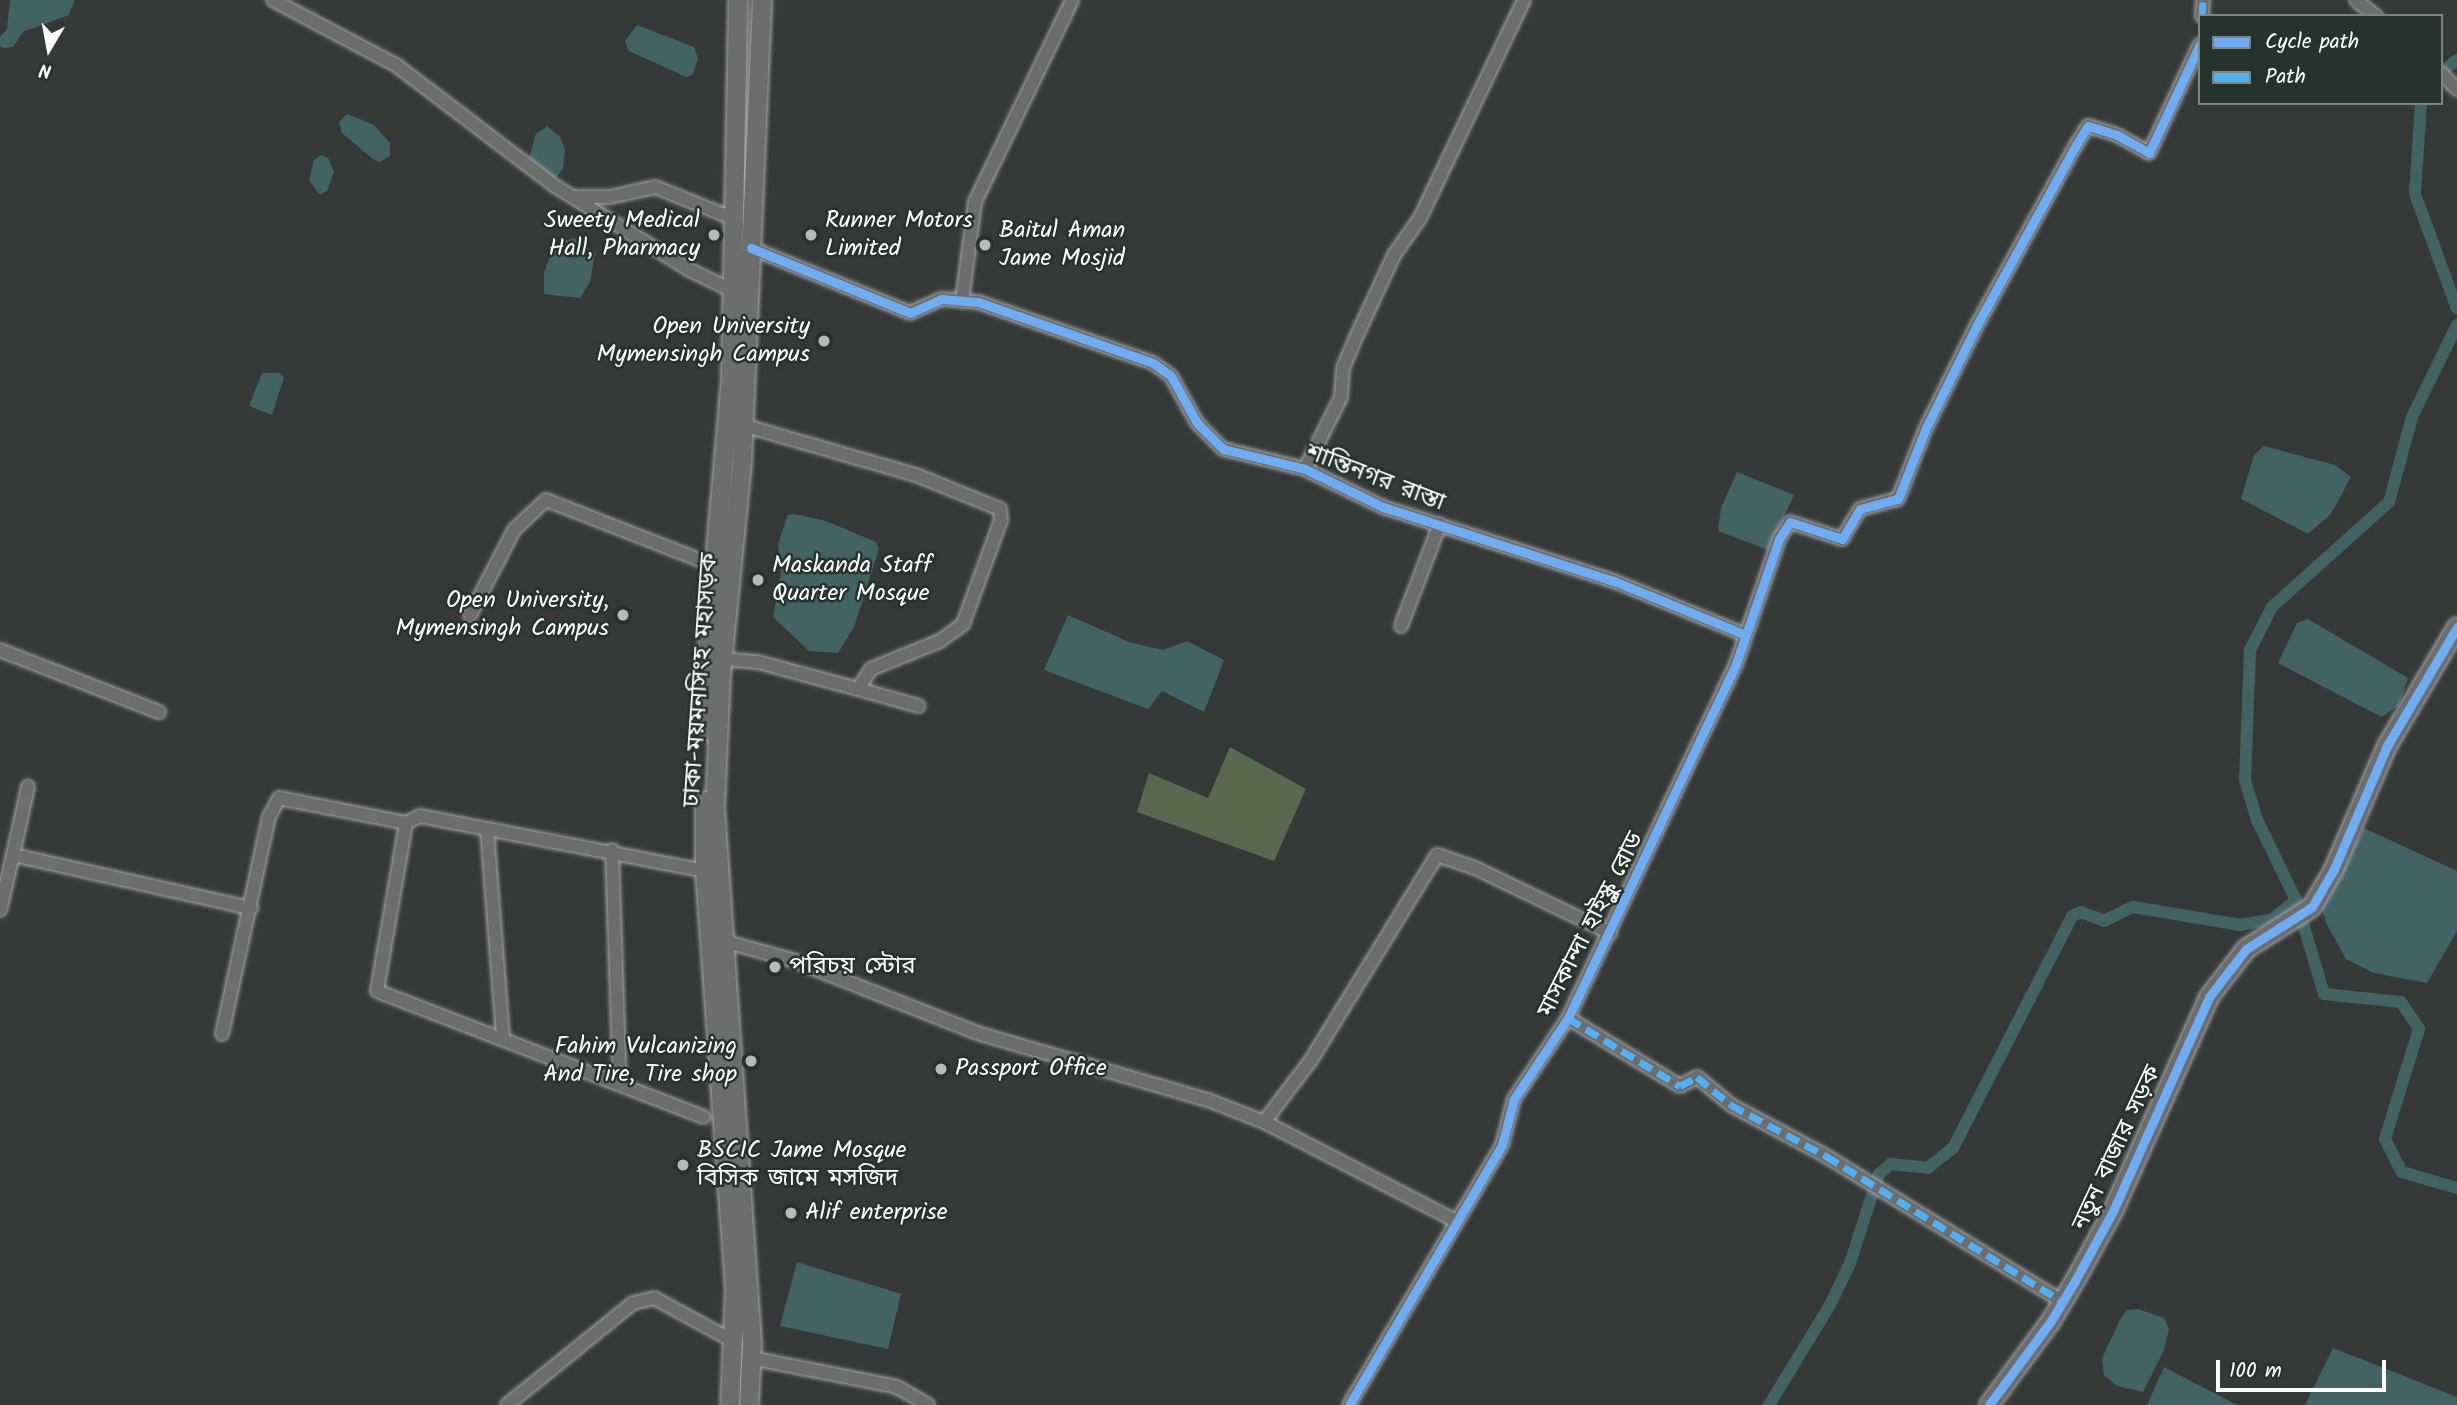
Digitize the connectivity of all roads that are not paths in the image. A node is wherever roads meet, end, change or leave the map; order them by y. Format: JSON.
{"nodes":[{"id":1,"x":273,"y":0,"type":"edge"},
{"id":2,"x":738,"y":0,"type":"edge"},
{"id":3,"x":762,"y":0,"type":"edge"},
{"id":4,"x":1072,"y":0,"type":"edge"},
{"id":5,"x":1524,"y":0,"type":"edge"},
{"id":6,"x":2356,"y":0,"type":"edge"},
{"id":7,"x":2374,"y":14,"type":"edge"},
{"id":8,"x":2198,"y":48,"type":"edge"},
{"id":9,"x":2443,"y":76,"type":"edge"},
{"id":10,"x":2457,"y":89,"type":"edge"},
{"id":11,"x":573,"y":197,"type":"junction"},
{"id":12,"x":732,"y":218,"type":"junction"},
{"id":13,"x":751,"y":248,"type":"junction"},
{"id":14,"x":733,"y":291,"type":"junction"},
{"id":15,"x":962,"y":301,"type":"junction"},
{"id":16,"x":743,"y":425,"type":"junction"},
{"id":17,"x":1305,"y":470,"type":"junction"},
{"id":18,"x":1440,"y":524,"type":"junction"},
{"id":19,"x":715,"y":566,"type":"junction"},
{"id":20,"x":470,"y":615,"type":"dead end"},
{"id":21,"x":1401,"y":626,"type":"dead end"},
{"id":22,"x":2457,"y":627,"type":"edge"},
{"id":23,"x":1743,"y":634,"type":"junction"},
{"id":24,"x":0,"y":650,"type":"edge"},
{"id":25,"x":722,"y":659,"type":"junction"},
{"id":26,"x":858,"y":689,"type":"junction"},
{"id":27,"x":919,"y":706,"type":"dead end"},
{"id":28,"x":159,"y":712,"type":"dead end"},
{"id":29,"x":28,"y":788,"type":"dead end"},
{"id":30,"x":405,"y":823,"type":"junction"},
{"id":31,"x":487,"y":829,"type":"junction"},
{"id":32,"x":612,"y":850,"type":"junction"},
{"id":33,"x":13,"y":855,"type":"junction"},
{"id":34,"x":705,"y":871,"type":"junction"},
{"id":35,"x":2,"y":890,"type":"edge"},
{"id":36,"x":251,"y":908,"type":"junction"},
{"id":37,"x":0,"y":910,"type":"edge"},
{"id":38,"x":1610,"y":933,"type":"junction"},
{"id":39,"x":727,"y":942,"type":"junction"},
{"id":40,"x":1568,"y":1018,"type":"junction"},
{"id":41,"x":222,"y":1034,"type":"dead end"},
{"id":42,"x":503,"y":1039,"type":"junction"},
{"id":43,"x":620,"y":1085,"type":"junction"},
{"id":44,"x":704,"y":1117,"type":"dead end"},
{"id":45,"x":1264,"y":1122,"type":"junction"},
{"id":46,"x":1456,"y":1221,"type":"junction"},
{"id":47,"x":2063,"y":1302,"type":"junction"},
{"id":48,"x":735,"y":1342,"type":"junction"},
{"id":49,"x":751,"y":1358,"type":"junction"},
{"id":50,"x":507,"y":1405,"type":"edge"},
{"id":51,"x":730,"y":1405,"type":"edge"},
{"id":52,"x":749,"y":1405,"type":"edge"},
{"id":53,"x":928,"y":1405,"type":"edge"},
{"id":54,"x":1349,"y":1405,"type":"edge"},
{"id":55,"x":1989,"y":1405,"type":"edge"}],
"edges":[{"from":1,"to":11,"type":"street"},
{"from":2,"to":12,"type":"main road","name":"ঢাকা-ময়মনসিংহ মহাসড়ক"},
{"from":3,"to":13,"type":"main road","name":"ঢাকা-ময়মনসিংহ মহাসড়ক"},
{"from":4,"to":15,"type":"street"},
{"from":5,"to":17,"type":"street"},
{"from":6,"to":7,"type":"street"},
{"from":8,"to":23,"type":"street","name":"মাসকান্দা হাইস্কুল রোড"},
{"from":9,"to":10,"type":"street"},
{"from":11,"to":12,"type":"street"},
{"from":11,"to":14,"type":"street"},
{"from":12,"to":14,"type":"main road","name":"ঢাকা-ময়মনসিংহ মহাসড়ক"},
{"from":13,"to":15,"type":"street","name":"শান্তিনগর রাস্তা"},
{"from":13,"to":16,"type":"main road","name":"ঢাকা-ময়মনসিংহ মহাসড়ক"},
{"from":14,"to":19,"type":"main road","name":"ঢাকা-ময়মনসিংহ মহাসড়ক"},
{"from":15,"to":17,"type":"street","name":"শান্তিনগর রাস্তা"},
{"from":16,"to":25,"type":"main road","name":"ঢাকা-ময়মনসিংহ মহাসড়ক"},
{"from":16,"to":26,"type":"street"},
{"from":17,"to":18,"type":"street","name":"শান্তিনগর রাস্তা"},
{"from":18,"to":21,"type":"street"},
{"from":18,"to":23,"type":"street","name":"শান্তিনগর রাস্তা"},
{"from":19,"to":20,"type":"street"},
{"from":19,"to":34,"type":"main road","name":"ঢাকা-ময়মনসিংহ মহাসড়ক"},
{"from":22,"to":47,"type":"main road","name":"নতুন বাজার সড়ক"},
{"from":23,"to":38,"type":"street","name":"মাসকান্দা হাইস্কুল রোড"},
{"from":24,"to":28,"type":"street"},
{"from":25,"to":26,"type":"street"},
{"from":25,"to":39,"type":"main road","name":"ঢাকা-ময়মনসিংহ মহাসড়ক"},
{"from":26,"to":27,"type":"street"},
{"from":29,"to":33,"type":"street"},
{"from":30,"to":31,"type":"street"},
{"from":30,"to":36,"type":"street"},
{"from":30,"to":42,"type":"street"},
{"from":31,"to":32,"type":"street"},
{"from":31,"to":42,"type":"street"},
{"from":32,"to":34,"type":"street"},
{"from":32,"to":43,"type":"street"},
{"from":33,"to":35,"type":"street"},
{"from":33,"to":36,"type":"street"},
{"from":34,"to":48,"type":"main road","name":"ঢাকা-ময়মনসিংহ মহাসড়ক"},
{"from":35,"to":37,"type":"street"},
{"from":36,"to":41,"type":"street"},
{"from":38,"to":40,"type":"street","name":"মাসকান্দা হাইস্কুল রোড"},
{"from":38,"to":45,"type":"street"},
{"from":39,"to":45,"type":"street"},
{"from":39,"to":49,"type":"main road","name":"ঢাকা-ময়মনসিংহ মহাসড়ক"},
{"from":40,"to":46,"type":"street","name":"মাসকান্দা হাইস্কুল রোড"},
{"from":40,"to":47,"type":"street"},
{"from":42,"to":43,"type":"street"},
{"from":43,"to":44,"type":"street"},
{"from":45,"to":46,"type":"street"},
{"from":46,"to":54,"type":"street","name":"মাসকান্দা হাইস্কুল রোড"},
{"from":47,"to":55,"type":"main road","name":"নতুন বাজার সড়ক"},
{"from":48,"to":50,"type":"street"},
{"from":48,"to":51,"type":"main road","name":"ঢাকা-ময়মনসিংহ মহাসড়ক"},
{"from":49,"to":52,"type":"main road","name":"ঢাকা-ময়মনসিংহ মহাসড়ক"},
{"from":49,"to":53,"type":"street"}]}
